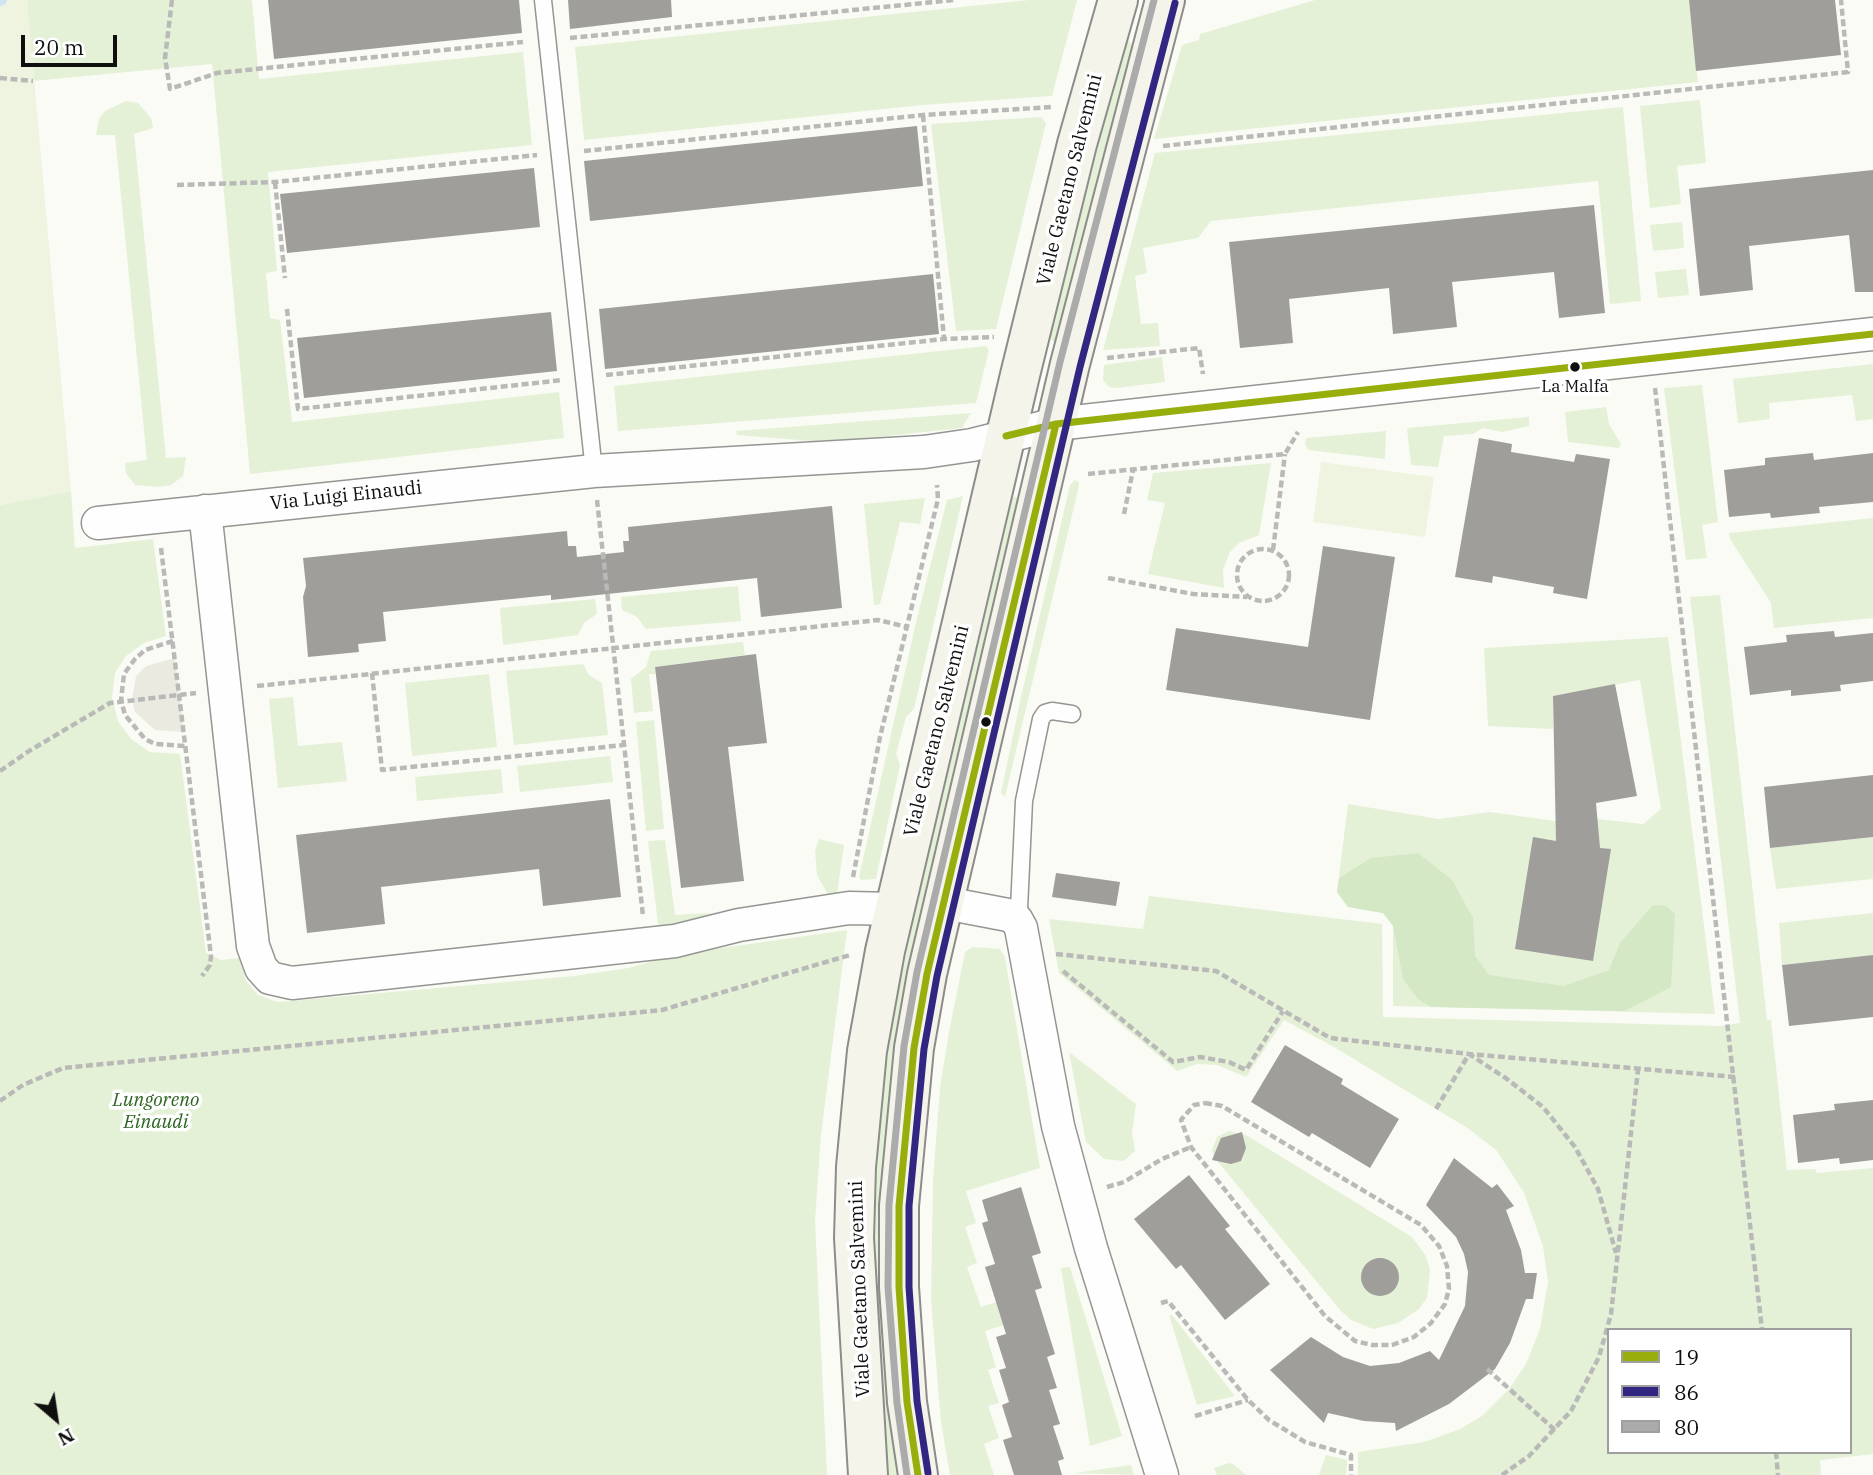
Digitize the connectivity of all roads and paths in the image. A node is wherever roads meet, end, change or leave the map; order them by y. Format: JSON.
{"nodes":[{"id":1,"x":172,"y":0,"type":"edge"},
{"id":2,"x":543,"y":0,"type":"edge"},
{"id":3,"x":954,"y":0,"type":"edge"},
{"id":4,"x":1841,"y":0,"type":"edge"},
{"id":5,"x":1117,"y":1,"type":"edge"},
{"id":6,"x":1163,"y":8,"type":"edge"},
{"id":7,"x":547,"y":40,"type":"junction"},
{"id":8,"x":0,"y":78,"type":"edge"},
{"id":9,"x":33,"y":81,"type":"dead end"},
{"id":10,"x":1060,"y":107,"type":"dead end"},
{"id":11,"x":923,"y":116,"type":"junction"},
{"id":12,"x":1161,"y":146,"type":"dead end"},
{"id":13,"x":559,"y":153,"type":"junction"},
{"id":14,"x":275,"y":181,"type":"junction"},
{"id":15,"x":177,"y":184,"type":"dead end"},
{"id":16,"x":285,"y":278,"type":"dead end"},
{"id":17,"x":1873,"y":334,"type":"edge"},
{"id":18,"x":944,"y":339,"type":"dead end"},
{"id":19,"x":1652,"y":358,"type":"junction"},
{"id":20,"x":1096,"y":359,"type":"dead end"},
{"id":21,"x":1213,"y":373,"type":"dead end"},
{"id":22,"x":1056,"y":425,"type":"junction"},
{"id":23,"x":1298,"y":432,"type":"dead end"},
{"id":24,"x":1006,"y":436,"type":"junction"},
{"id":25,"x":1285,"y":454,"type":"junction"},
{"id":26,"x":1133,"y":470,"type":"junction"},
{"id":27,"x":594,"y":471,"type":"junction"},
{"id":28,"x":1088,"y":474,"type":"dead end"},
{"id":29,"x":937,"y":485,"type":"dead end"},
{"id":30,"x":205,"y":511,"type":"junction"},
{"id":31,"x":1124,"y":514,"type":"dead end"},
{"id":32,"x":158,"y":516,"type":"junction"},
{"id":33,"x":98,"y":523,"type":"dead end"},
{"id":34,"x":1273,"y":550,"type":"junction"},
{"id":35,"x":1108,"y":578,"type":"dead end"},
{"id":36,"x":1248,"y":597,"type":"junction"},
{"id":37,"x":907,"y":626,"type":"junction"},
{"id":38,"x":173,"y":641,"type":"junction"},
{"id":39,"x":614,"y":646,"type":"junction"},
{"id":40,"x":372,"y":673,"type":"junction"},
{"id":41,"x":225,"y":690,"type":"junction"},
{"id":42,"x":180,"y":694,"type":"junction"},
{"id":43,"x":121,"y":700,"type":"junction"},
{"id":44,"x":1072,"y":714,"type":"dead end"},
{"id":45,"x":624,"y":745,"type":"junction"},
{"id":46,"x":186,"y":746,"type":"junction"},
{"id":47,"x":0,"y":771,"type":"edge"},
{"id":48,"x":860,"y":886,"type":"dead end"},
{"id":49,"x":945,"y":903,"type":"junction"},
{"id":50,"x":895,"y":909,"type":"junction"},
{"id":51,"x":1016,"y":919,"type":"junction"},
{"id":52,"x":646,"y":944,"type":"junction"},
{"id":53,"x":885,"y":951,"type":"junction"},
{"id":54,"x":1048,"y":953,"type":"dead end"},
{"id":55,"x":1055,"y":965,"type":"dead end"},
{"id":56,"x":202,"y":976,"type":"dead end"},
{"id":57,"x":1283,"y":1010,"type":"junction"},
{"id":58,"x":1469,"y":1054,"type":"junction"},
{"id":59,"x":1638,"y":1070,"type":"junction"},
{"id":60,"x":1735,"y":1077,"type":"junction"},
{"id":61,"x":0,"y":1101,"type":"edge"},
{"id":62,"x":1436,"y":1109,"type":"dead end"},
{"id":63,"x":1191,"y":1147,"type":"junction"},
{"id":64,"x":1076,"y":1196,"type":"junction"},
{"id":65,"x":1617,"y":1259,"type":"junction"},
{"id":66,"x":1161,"y":1303,"type":"dead end"},
{"id":67,"x":1607,"y":1328,"type":"edge"},
{"id":68,"x":1607,"y":1328,"type":"edge"},
{"id":69,"x":1762,"y":1328,"type":"edge"},
{"id":70,"x":1487,"y":1369,"type":"dead end"},
{"id":71,"x":1248,"y":1400,"type":"junction"},
{"id":72,"x":1195,"y":1416,"type":"dead end"},
{"id":73,"x":1555,"y":1430,"type":"junction"},
{"id":74,"x":1776,"y":1454,"type":"edge"},
{"id":75,"x":868,"y":1475,"type":"edge"},
{"id":76,"x":918,"y":1475,"type":"edge"},
{"id":77,"x":1162,"y":1475,"type":"edge"},
{"id":78,"x":1351,"y":1475,"type":"edge"},
{"id":79,"x":1502,"y":1475,"type":"edge"},
{"id":80,"x":1778,"y":1475,"type":"edge"}],
"edges":[{"from":1,"to":7,"type":"path"},
{"from":2,"to":7,"type":"lane"},
{"from":3,"to":7,"type":"path"},
{"from":4,"to":12,"type":"path"},
{"from":5,"to":6,"type":"main road"},
{"from":5,"to":24,"type":"main road","name":"Viale Gaetano Salvemini"},
{"from":6,"to":22,"type":"main road","name":"Viale Gaetano Salvemini"},
{"from":7,"to":13,"type":"lane"},
{"from":8,"to":9,"type":"path"},
{"from":10,"to":11,"type":"path"},
{"from":11,"to":13,"type":"path"},
{"from":11,"to":18,"type":"path"},
{"from":13,"to":14,"type":"path"},
{"from":13,"to":27,"type":"lane"},
{"from":14,"to":15,"type":"path"},
{"from":14,"to":16,"type":"path"},
{"from":17,"to":19,"type":"street","name":"Via Luigi Einaudi"},
{"from":19,"to":22,"type":"street","name":"Via Luigi Einaudi"},
{"from":19,"to":60,"type":"path"},
{"from":20,"to":21,"type":"path"},
{"from":22,"to":24,"type":"street","name":"Via Luigi Einaudi"},
{"from":22,"to":49,"type":"main road","name":"Viale Gaetano Salvemini"},
{"from":23,"to":25,"type":"path"},
{"from":24,"to":27,"type":"street","name":"Via Luigi Einaudi"},
{"from":24,"to":50,"type":"main road","name":"Viale Gaetano Salvemini"},
{"from":25,"to":26,"type":"path"},
{"from":25,"to":34,"type":"path"},
{"from":26,"to":28,"type":"path"},
{"from":26,"to":31,"type":"path"},
{"from":27,"to":30,"type":"street","name":"Via Luigi Einaudi"},
{"from":27,"to":39,"type":"path"},
{"from":29,"to":37,"type":"path"},
{"from":30,"to":32,"type":"street","name":"Via Luigi Einaudi"},
{"from":30,"to":41,"type":"street"},
{"from":32,"to":33,"type":"street","name":"Via Luigi Einaudi"},
{"from":32,"to":38,"type":"path"},
{"from":34,"to":36,"type":"path"},
{"from":34,"to":36,"type":"path"},
{"from":35,"to":36,"type":"path"},
{"from":37,"to":39,"type":"path"},
{"from":37,"to":48,"type":"path"},
{"from":38,"to":42,"type":"path"},
{"from":38,"to":43,"type":"path"},
{"from":39,"to":40,"type":"path"},
{"from":39,"to":45,"type":"path"},
{"from":40,"to":41,"type":"path"},
{"from":40,"to":45,"type":"path"},
{"from":41,"to":42,"type":"path"},
{"from":41,"to":52,"type":"street"},
{"from":42,"to":43,"type":"path"},
{"from":42,"to":46,"type":"path"},
{"from":43,"to":46,"type":"path"},
{"from":43,"to":47,"type":"path"},
{"from":44,"to":51,"type":"lane"},
{"from":45,"to":52,"type":"path"},
{"from":46,"to":56,"type":"path"},
{"from":49,"to":51,"type":"street"},
{"from":49,"to":76,"type":"main road","name":"Viale Gaetano Salvemini"},
{"from":50,"to":52,"type":"street"},
{"from":50,"to":53,"type":"main road","name":"Viale Gaetano Salvemini"},
{"from":51,"to":64,"type":"street"},
{"from":53,"to":61,"type":"path"},
{"from":53,"to":75,"type":"main road","name":"Viale Gaetano Salvemini"},
{"from":54,"to":57,"type":"path"},
{"from":55,"to":57,"type":"path"},
{"from":57,"to":58,"type":"path"},
{"from":58,"to":59,"type":"path"},
{"from":58,"to":62,"type":"path"},
{"from":58,"to":65,"type":"path"},
{"from":59,"to":60,"type":"path"},
{"from":59,"to":65,"type":"path"},
{"from":60,"to":69,"type":"path"},
{"from":63,"to":63,"type":"path"},
{"from":63,"to":64,"type":"path"},
{"from":64,"to":77,"type":"street"},
{"from":65,"to":67,"type":"path"},
{"from":66,"to":71,"type":"path"},
{"from":68,"to":73,"type":"path"},
{"from":70,"to":73,"type":"path"},
{"from":71,"to":72,"type":"path"},
{"from":71,"to":78,"type":"path"},
{"from":73,"to":79,"type":"path"},
{"from":74,"to":80,"type":"path"}]}
